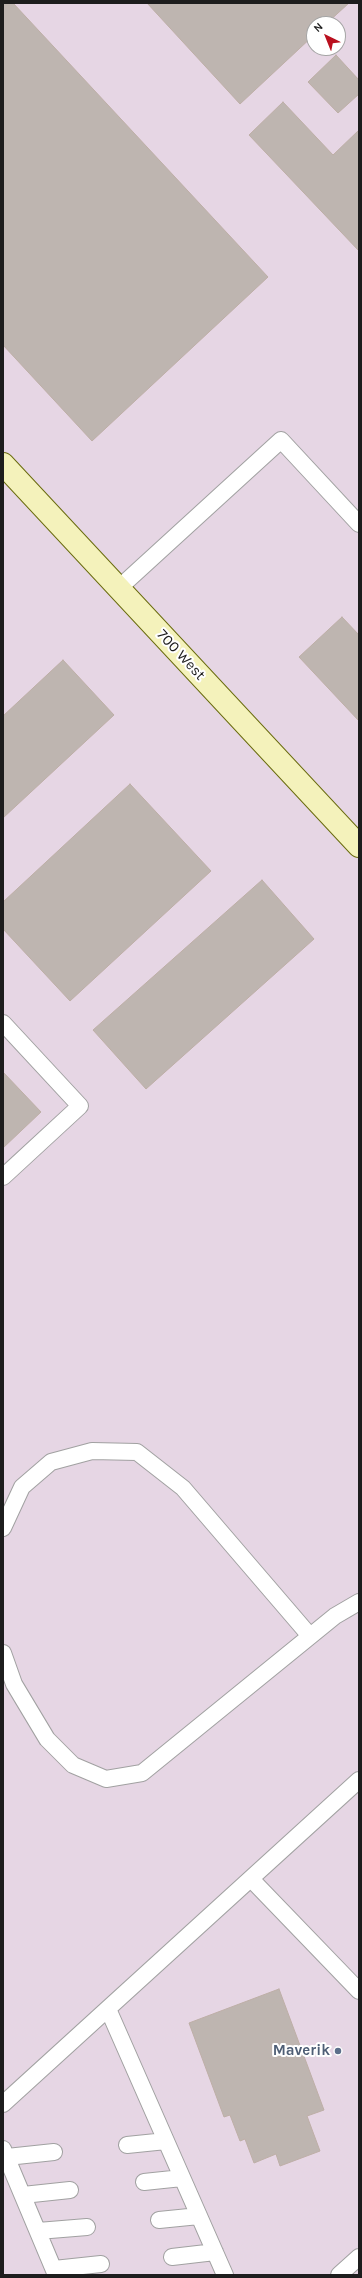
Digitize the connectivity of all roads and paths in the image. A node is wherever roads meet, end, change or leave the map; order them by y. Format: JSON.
{"nodes":[{"id":1,"x":3,"y":464,"type":"edge"},
{"id":2,"x":359,"y":524,"type":"edge"},
{"id":3,"x":119,"y":588,"type":"junction"},
{"id":4,"x":359,"y":846,"type":"edge"},
{"id":5,"x":3,"y":1023,"type":"edge"},
{"id":6,"x":3,"y":1177,"type":"edge"},
{"id":7,"x":3,"y":1528,"type":"edge"},
{"id":8,"x":359,"y":1602,"type":"edge"},
{"id":9,"x":310,"y":1636,"type":"junction"},
{"id":10,"x":3,"y":1653,"type":"edge"},
{"id":11,"x":359,"y":1780,"type":"edge"},
{"id":12,"x":251,"y":1879,"type":"junction"},
{"id":13,"x":359,"y":1991,"type":"edge"},
{"id":14,"x":108,"y":2009,"type":"junction"},
{"id":15,"x":3,"y":2104,"type":"edge"},
{"id":16,"x":166,"y":2141,"type":"junction"},
{"id":17,"x":127,"y":2145,"type":"dead end"},
{"id":18,"x":54,"y":2152,"type":"dead end"},
{"id":19,"x":5,"y":2153,"type":"edge"},
{"id":20,"x":182,"y":2178,"type":"junction"},
{"id":21,"x":144,"y":2182,"type":"dead end"},
{"id":22,"x":70,"y":2190,"type":"dead end"},
{"id":23,"x":23,"y":2195,"type":"junction"},
{"id":24,"x":199,"y":2216,"type":"junction"},
{"id":25,"x":159,"y":2220,"type":"dead end"},
{"id":26,"x":87,"y":2226,"type":"dead end"},
{"id":27,"x":38,"y":2231,"type":"junction"},
{"id":28,"x":215,"y":2252,"type":"junction"},
{"id":29,"x":172,"y":2257,"type":"dead end"},
{"id":30,"x":359,"y":2257,"type":"edge"},
{"id":31,"x":101,"y":2264,"type":"dead end"},
{"id":32,"x":55,"y":2272,"type":"edge"},
{"id":33,"x":225,"y":2275,"type":"edge"},
{"id":34,"x":340,"y":2275,"type":"edge"}],
"edges":[{"from":1,"to":3,"type":"street","name":"700 West"},
{"from":2,"to":3,"type":"lane"},
{"from":3,"to":4,"type":"street","name":"700 West"},
{"from":5,"to":6,"type":"lane"},
{"from":7,"to":9,"type":"lane"},
{"from":8,"to":9,"type":"lane"},
{"from":9,"to":10,"type":"lane"},
{"from":11,"to":12,"type":"lane"},
{"from":12,"to":13,"type":"lane"},
{"from":12,"to":14,"type":"lane"},
{"from":14,"to":15,"type":"lane"},
{"from":14,"to":16,"type":"lane"},
{"from":16,"to":17,"type":"lane"},
{"from":16,"to":20,"type":"lane"},
{"from":18,"to":19,"type":"lane"},
{"from":19,"to":23,"type":"lane"},
{"from":20,"to":21,"type":"lane"},
{"from":20,"to":24,"type":"lane"},
{"from":22,"to":23,"type":"lane"},
{"from":23,"to":27,"type":"lane"},
{"from":24,"to":25,"type":"lane"},
{"from":24,"to":28,"type":"lane"},
{"from":26,"to":27,"type":"lane"},
{"from":27,"to":32,"type":"lane"},
{"from":28,"to":29,"type":"lane"},
{"from":28,"to":33,"type":"lane"},
{"from":30,"to":34,"type":"lane"},
{"from":31,"to":32,"type":"lane"}]}
